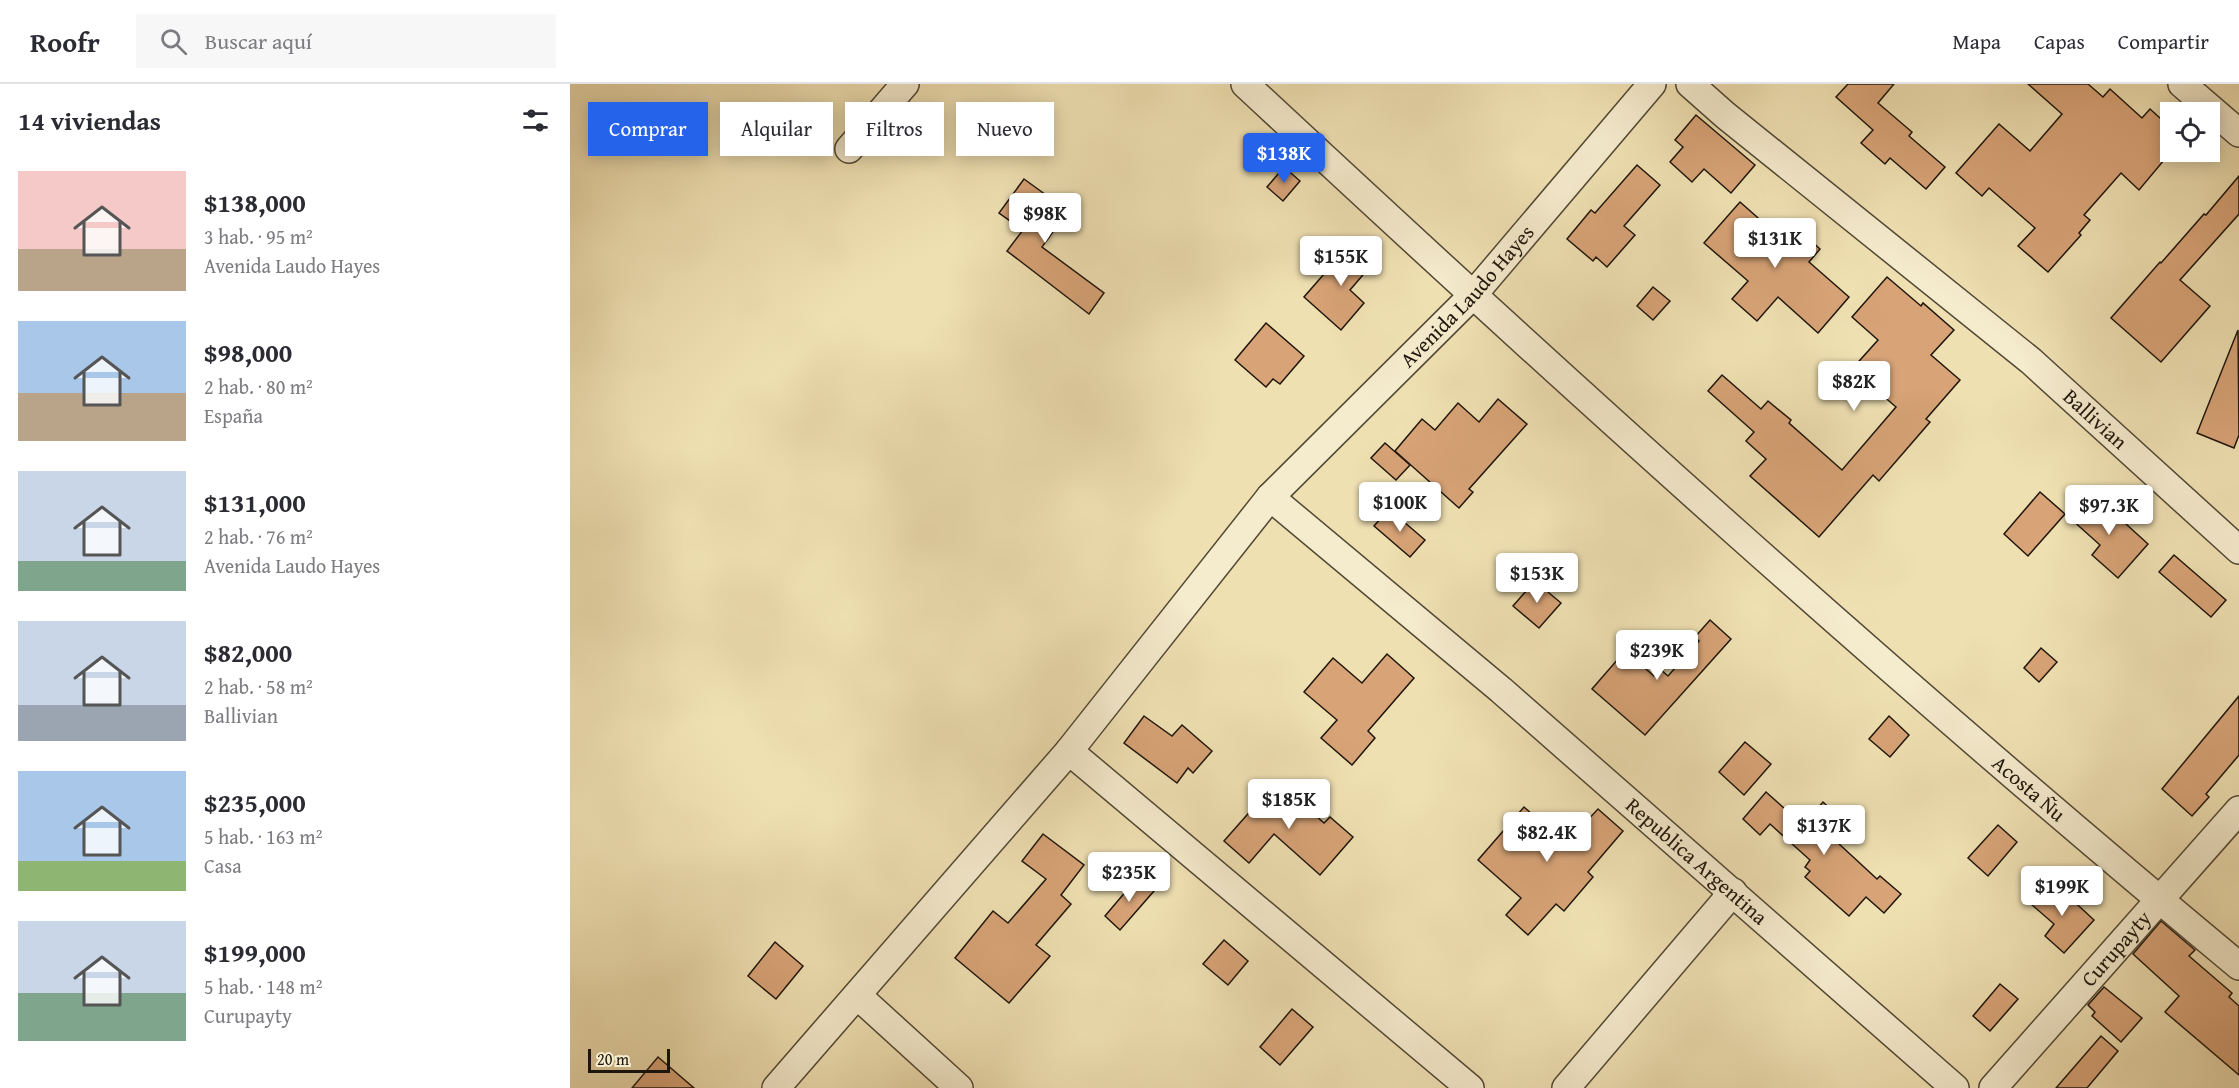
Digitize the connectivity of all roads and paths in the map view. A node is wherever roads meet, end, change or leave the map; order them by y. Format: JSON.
{"nodes":[{"id":1,"x":904,"y":84,"type":"edge"},
{"id":2,"x":1245,"y":84,"type":"edge"},
{"id":3,"x":1652,"y":84,"type":"edge"},
{"id":4,"x":1690,"y":84,"type":"edge"},
{"id":5,"x":2182,"y":84,"type":"edge"},
{"id":6,"x":889,"y":102,"type":"edge"},
{"id":7,"x":2237,"y":128,"type":"edge"},
{"id":8,"x":1472,"y":296,"type":"junction"},
{"id":9,"x":1270,"y":497,"type":"junction"},
{"id":10,"x":2239,"y":550,"type":"edge"},
{"id":11,"x":1069,"y":751,"type":"junction"},
{"id":12,"x":2239,"y":810,"type":"edge"},
{"id":13,"x":1733,"y":892,"type":"junction"},
{"id":14,"x":2160,"y":900,"type":"junction"},
{"id":15,"x":2239,"y":966,"type":"edge"},
{"id":16,"x":858,"y":996,"type":"junction"},
{"id":17,"x":776,"y":1088,"type":"edge"},
{"id":18,"x":959,"y":1088,"type":"edge"},
{"id":19,"x":1470,"y":1088,"type":"edge"},
{"id":20,"x":1566,"y":1088,"type":"edge"},
{"id":21,"x":1955,"y":1088,"type":"edge"},
{"id":22,"x":1994,"y":1088,"type":"edge"}],
"edges":[{"from":1,"to":6,"type":"street"},
{"from":2,"to":8,"type":"street","name":"Acosta Ñu"},
{"from":3,"to":8,"type":"street","name":"Avenida Laudo Hayes"},
{"from":4,"to":10,"type":"street","name":"Ballivian"},
{"from":5,"to":7,"type":"street"},
{"from":8,"to":9,"type":"street","name":"Avenida Laudo Hayes"},
{"from":8,"to":14,"type":"street","name":"Acosta Ñu"},
{"from":9,"to":11,"type":"street","name":"Avenida Laudo Hayes"},
{"from":9,"to":13,"type":"street","name":"Republica Argentina"},
{"from":11,"to":16,"type":"street","name":"Avenida Laudo Hayes"},
{"from":11,"to":19,"type":"street"},
{"from":12,"to":14,"type":"street","name":"Curupayty"},
{"from":13,"to":20,"type":"street"},
{"from":13,"to":21,"type":"street","name":"Republica Argentina"},
{"from":14,"to":15,"type":"street","name":"Acosta Ñu"},
{"from":14,"to":22,"type":"street","name":"Curupayty"},
{"from":16,"to":17,"type":"street","name":"Avenida Laudo Hayes"},
{"from":16,"to":18,"type":"street"}]}
